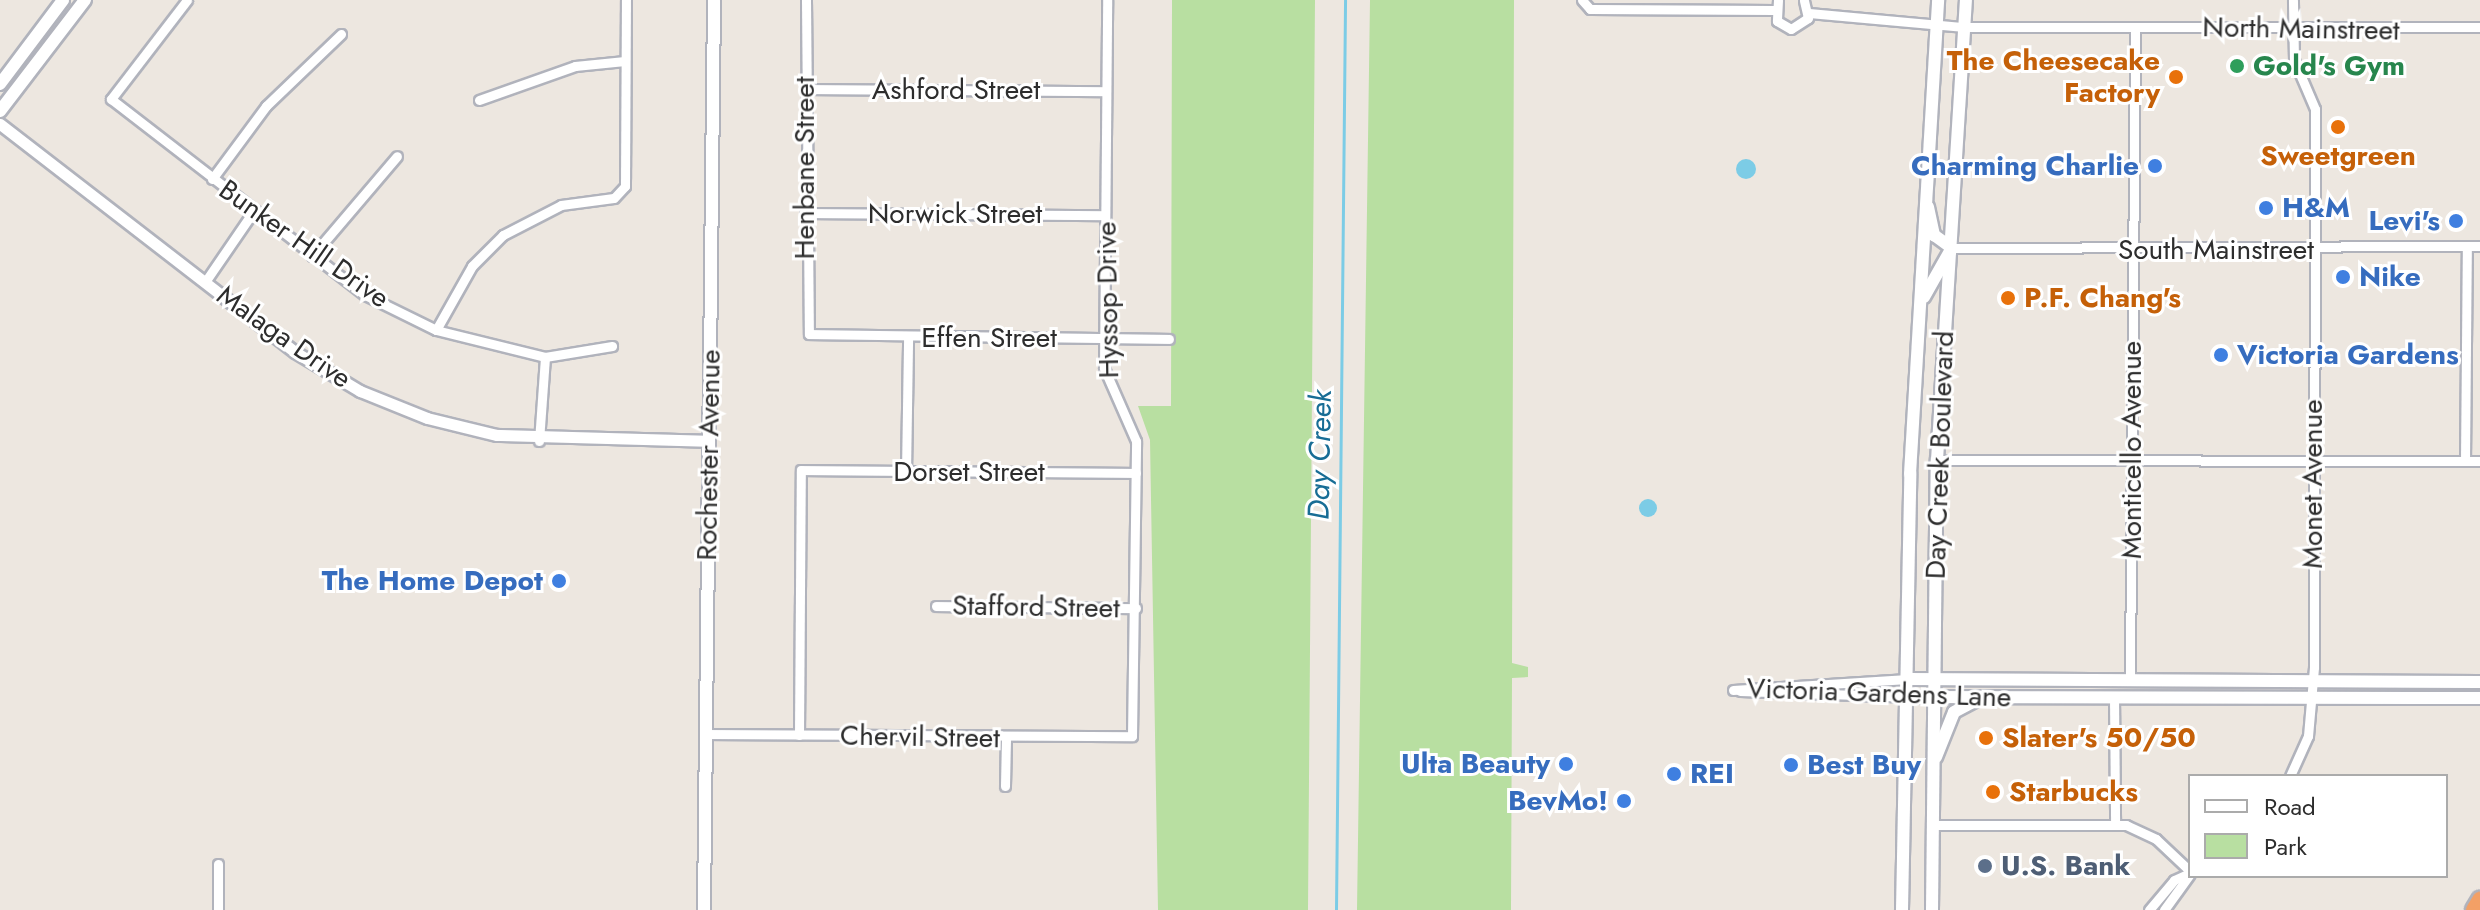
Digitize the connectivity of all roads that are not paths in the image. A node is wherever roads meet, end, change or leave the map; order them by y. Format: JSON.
{"nodes":[{"id":1,"x":63,"y":0,"type":"edge"},
{"id":2,"x":85,"y":0,"type":"edge"},
{"id":3,"x":187,"y":0,"type":"edge"},
{"id":4,"x":626,"y":0,"type":"edge"},
{"id":5,"x":714,"y":0,"type":"edge"},
{"id":6,"x":806,"y":0,"type":"edge"},
{"id":7,"x":1107,"y":0,"type":"edge"},
{"id":8,"x":1804,"y":0,"type":"edge"},
{"id":9,"x":1938,"y":0,"type":"edge"},
{"id":10,"x":1966,"y":0,"type":"edge"},
{"id":11,"x":2293,"y":0,"type":"edge"},
{"id":12,"x":1584,"y":3,"type":"edge"},
{"id":13,"x":1776,"y":5,"type":"edge"},
{"id":14,"x":1809,"y":13,"type":"junction"},
{"id":15,"x":1935,"y":26,"type":"junction"},
{"id":16,"x":1964,"y":27,"type":"junction"},
{"id":17,"x":2135,"y":28,"type":"junction"},
{"id":18,"x":2293,"y":29,"type":"junction"},
{"id":19,"x":2480,"y":30,"type":"edge"},
{"id":20,"x":341,"y":34,"type":"dead end"},
{"id":21,"x":625,"y":61,"type":"junction"},
{"id":22,"x":0,"y":84,"type":"edge"},
{"id":23,"x":806,"y":89,"type":"junction"},
{"id":24,"x":1106,"y":91,"type":"junction"},
{"id":25,"x":479,"y":100,"type":"dead end"},
{"id":26,"x":0,"y":111,"type":"edge"},
{"id":27,"x":0,"y":124,"type":"edge"},
{"id":28,"x":397,"y":156,"type":"dead end"},
{"id":29,"x":212,"y":179,"type":"junction"},
{"id":30,"x":1924,"y":192,"type":"junction"},
{"id":31,"x":253,"y":212,"type":"junction"},
{"id":32,"x":805,"y":213,"type":"junction"},
{"id":33,"x":1105,"y":215,"type":"junction"},
{"id":34,"x":2467,"y":246,"type":"junction"},
{"id":35,"x":2480,"y":246,"type":"edge"},
{"id":36,"x":1952,"y":248,"type":"junction"},
{"id":37,"x":2133,"y":250,"type":"junction"},
{"id":38,"x":2315,"y":251,"type":"junction"},
{"id":39,"x":312,"y":256,"type":"junction"},
{"id":40,"x":205,"y":282,"type":"junction"},
{"id":41,"x":1918,"y":313,"type":"junction"},
{"id":42,"x":436,"y":330,"type":"junction"},
{"id":43,"x":809,"y":334,"type":"joint"},
{"id":44,"x":908,"y":338,"type":"junction"},
{"id":45,"x":1104,"y":339,"type":"junction"},
{"id":46,"x":1169,"y":339,"type":"dead end"},
{"id":47,"x":612,"y":346,"type":"dead end"},
{"id":48,"x":545,"y":357,"type":"junction"},
{"id":49,"x":539,"y":441,"type":"junction"},
{"id":50,"x":709,"y":441,"type":"junction"},
{"id":51,"x":2132,"y":459,"type":"junction"},
{"id":52,"x":1937,"y":460,"type":"junction"},
{"id":53,"x":2313,"y":460,"type":"junction"},
{"id":54,"x":2465,"y":461,"type":"junction"},
{"id":55,"x":2480,"y":461,"type":"edge"},
{"id":56,"x":906,"y":472,"type":"junction"},
{"id":57,"x":1136,"y":473,"type":"junction"},
{"id":58,"x":936,"y":606,"type":"dead end"},
{"id":59,"x":1136,"y":608,"type":"junction"},
{"id":60,"x":1908,"y":679,"type":"junction"},
{"id":61,"x":1934,"y":679,"type":"junction"},
{"id":62,"x":2130,"y":680,"type":"junction"},
{"id":63,"x":2313,"y":680,"type":"junction"},
{"id":64,"x":2480,"y":682,"type":"edge"},
{"id":65,"x":1908,"y":697,"type":"junction"},
{"id":66,"x":1934,"y":697,"type":"junction"},
{"id":67,"x":1981,"y":697,"type":"junction"},
{"id":68,"x":2114,"y":697,"type":"junction"},
{"id":69,"x":2313,"y":697,"type":"junction"},
{"id":70,"x":2480,"y":698,"type":"edge"},
{"id":71,"x":707,"y":734,"type":"junction"},
{"id":72,"x":799,"y":735,"type":"junction"},
{"id":73,"x":1132,"y":736,"type":"joint"},
{"id":74,"x":1006,"y":738,"type":"junction"},
{"id":75,"x":1934,"y":763,"type":"junction"},
{"id":76,"x":2291,"y":774,"type":"edge"},
{"id":77,"x":1005,"y":786,"type":"dead end"},
{"id":78,"x":2115,"y":824,"type":"junction"},
{"id":79,"x":1933,"y":825,"type":"junction"},
{"id":80,"x":218,"y":864,"type":"dead end"},
{"id":81,"x":2188,"y":871,"type":"edge"},
{"id":82,"x":2188,"y":874,"type":"edge"},
{"id":83,"x":2188,"y":876,"type":"edge"},
{"id":84,"x":2480,"y":900,"type":"edge"},
{"id":85,"x":218,"y":910,"type":"edge"},
{"id":86,"x":704,"y":910,"type":"edge"},
{"id":87,"x":1902,"y":910,"type":"edge"},
{"id":88,"x":1932,"y":910,"type":"edge"},
{"id":89,"x":2149,"y":910,"type":"edge"},
{"id":90,"x":2164,"y":910,"type":"edge"},
{"id":91,"x":2474,"y":910,"type":"edge"}],
"edges":[{"from":1,"to":22,"type":"main road"},
{"from":2,"to":26,"type":"main road"},
{"from":3,"to":29,"type":"street","name":"Bunker Hill Drive"},
{"from":4,"to":21,"type":"street"},
{"from":5,"to":50,"type":"main road","name":"Rochester Avenue"},
{"from":6,"to":23,"type":"street","name":"Henbane Street"},
{"from":7,"to":24,"type":"street","name":"Hyssop Drive"},
{"from":8,"to":14,"type":"street"},
{"from":9,"to":15,"type":"main road","name":"Day Creek Boulevard"},
{"from":10,"to":16,"type":"main road","name":"Day Creek Boulevard"},
{"from":11,"to":18,"type":"street","name":"Monet Avenue"},
{"from":12,"to":13,"type":"street"},
{"from":13,"to":14,"type":"street","name":"North Mainstreet"},
{"from":14,"to":15,"type":"street","name":"North Mainstreet"},
{"from":15,"to":16,"type":"street","name":"North Mainstreet"},
{"from":15,"to":30,"type":"main road","name":"Day Creek Boulevard"},
{"from":16,"to":17,"type":"street","name":"North Mainstreet"},
{"from":16,"to":36,"type":"main road","name":"Day Creek Boulevard"},
{"from":17,"to":18,"type":"street","name":"North Mainstreet"},
{"from":17,"to":37,"type":"street","name":"Monticello Avenue"},
{"from":18,"to":19,"type":"street","name":"North Mainstreet"},
{"from":18,"to":38,"type":"street","name":"Monet Avenue"},
{"from":20,"to":29,"type":"street"},
{"from":21,"to":25,"type":"street"},
{"from":21,"to":42,"type":"street"},
{"from":23,"to":24,"type":"street","name":"Ashford Street"},
{"from":23,"to":32,"type":"street","name":"Henbane Street"},
{"from":24,"to":33,"type":"street","name":"Hyssop Drive"},
{"from":27,"to":40,"type":"street","name":"Malaga Drive"},
{"from":28,"to":39,"type":"street"},
{"from":29,"to":31,"type":"street","name":"Bunker Hill Drive"},
{"from":30,"to":36,"type":"main road"},
{"from":30,"to":41,"type":"main road","name":"Day Creek Boulevard"},
{"from":31,"to":39,"type":"street","name":"Bunker Hill Drive"},
{"from":31,"to":40,"type":"street"},
{"from":32,"to":33,"type":"street","name":"Norwick Street"},
{"from":32,"to":43,"type":"street","name":"Henbane Street"},
{"from":33,"to":45,"type":"street","name":"Hyssop Drive"},
{"from":34,"to":35,"type":"street","name":"South Mainstreet"},
{"from":34,"to":38,"type":"street","name":"South Mainstreet"},
{"from":34,"to":54,"type":"street"},
{"from":36,"to":37,"type":"street","name":"South Mainstreet"},
{"from":36,"to":41,"type":"main road"},
{"from":36,"to":52,"type":"main road","name":"Day Creek Boulevard"},
{"from":37,"to":38,"type":"street","name":"South Mainstreet"},
{"from":37,"to":51,"type":"street","name":"Monticello Avenue"},
{"from":38,"to":53,"type":"street","name":"Monet Avenue"},
{"from":39,"to":42,"type":"street","name":"Bunker Hill Drive"},
{"from":40,"to":49,"type":"street","name":"Malaga Drive"},
{"from":41,"to":60,"type":"main road","name":"Day Creek Boulevard"},
{"from":42,"to":48,"type":"street","name":"Bunker Hill Drive"},
{"from":43,"to":44,"type":"street","name":"Effen Street"},
{"from":44,"to":45,"type":"street","name":"Effen Street"},
{"from":44,"to":56,"type":"street"},
{"from":45,"to":46,"type":"street","name":"Effen Street"},
{"from":45,"to":57,"type":"street","name":"Hyssop Drive"},
{"from":47,"to":48,"type":"street","name":"Bunker Hill Drive"},
{"from":48,"to":49,"type":"street"},
{"from":49,"to":50,"type":"street","name":"Malaga Drive"},
{"from":50,"to":71,"type":"main road","name":"Rochester Avenue"},
{"from":51,"to":52,"type":"street"},
{"from":51,"to":53,"type":"street"},
{"from":51,"to":62,"type":"street","name":"Monticello Avenue"},
{"from":52,"to":61,"type":"main road","name":"Day Creek Boulevard"},
{"from":53,"to":54,"type":"street"},
{"from":53,"to":63,"type":"street","name":"Monet Avenue"},
{"from":54,"to":55,"type":"street"},
{"from":56,"to":57,"type":"street","name":"Dorset Street"},
{"from":56,"to":72,"type":"street","name":"Dorset Street"},
{"from":57,"to":59,"type":"street","name":"Hyssop Drive"},
{"from":58,"to":59,"type":"street","name":"Stafford Street"},
{"from":59,"to":73,"type":"street","name":"Hyssop Drive"},
{"from":60,"to":61,"type":"main road","name":"Victoria Gardens Lane"},
{"from":60,"to":65,"type":"main road","name":"Day Creek Boulevard"},
{"from":60,"to":65,"type":"street","name":"Victoria Gardens Lane"},
{"from":61,"to":62,"type":"main road","name":"Victoria Gardens Lane"},
{"from":61,"to":66,"type":"main road","name":"Day Creek Boulevard"},
{"from":62,"to":63,"type":"main road","name":"Victoria Gardens Lane"},
{"from":63,"to":64,"type":"main road","name":"Victoria Gardens Lane"},
{"from":63,"to":69,"type":"street","name":"Monet Avenue"},
{"from":65,"to":66,"type":"main road","name":"Victoria Gardens Lane"},
{"from":65,"to":87,"type":"main road","name":"Day Creek Boulevard"},
{"from":66,"to":67,"type":"main road","name":"Victoria Gardens Lane"},
{"from":66,"to":75,"type":"main road","name":"Day Creek Boulevard"},
{"from":67,"to":68,"type":"main road","name":"Victoria Gardens Lane"},
{"from":67,"to":75,"type":"main road"},
{"from":68,"to":69,"type":"main road","name":"Victoria Gardens Lane"},
{"from":68,"to":78,"type":"street"},
{"from":69,"to":70,"type":"main road","name":"Victoria Gardens Lane"},
{"from":69,"to":76,"type":"street","name":"Monet Avenue"},
{"from":71,"to":72,"type":"street","name":"Chervil Street"},
{"from":71,"to":86,"type":"main road","name":"Rochester Avenue"},
{"from":72,"to":74,"type":"street","name":"Chervil Street"},
{"from":73,"to":74,"type":"street","name":"Chervil Street"},
{"from":74,"to":77,"type":"street"},
{"from":75,"to":79,"type":"main road","name":"Day Creek Boulevard"},
{"from":78,"to":79,"type":"street"},
{"from":78,"to":81,"type":"street"},
{"from":79,"to":88,"type":"main road","name":"Day Creek Boulevard"},
{"from":80,"to":85,"type":"street"},
{"from":82,"to":89,"type":"street"},
{"from":83,"to":90,"type":"street"},
{"from":84,"to":91,"type":"highway"}]}
